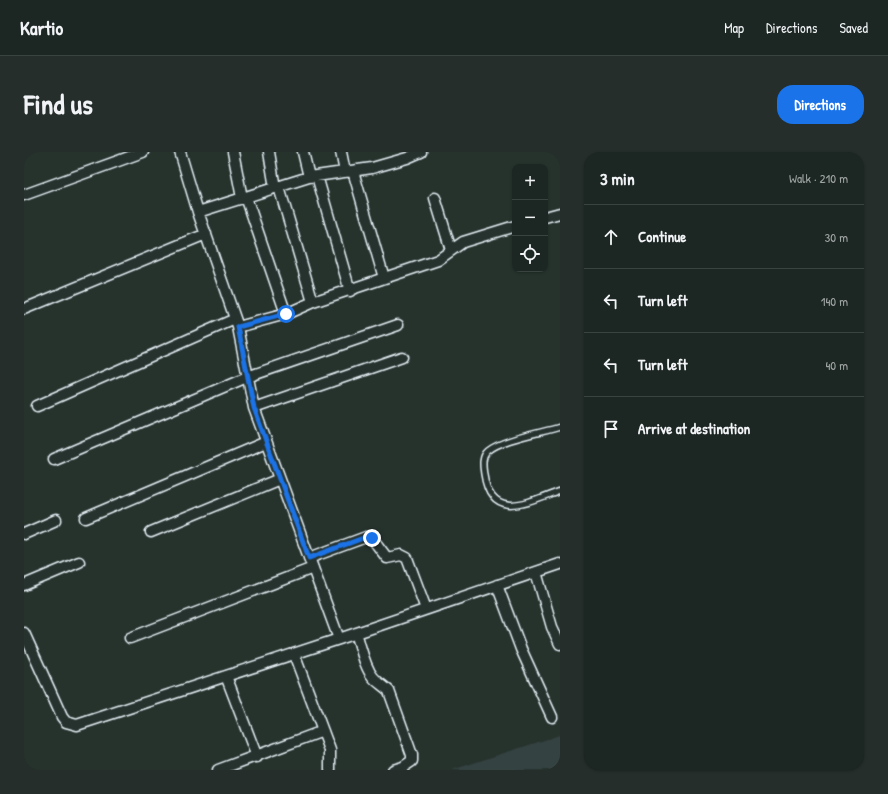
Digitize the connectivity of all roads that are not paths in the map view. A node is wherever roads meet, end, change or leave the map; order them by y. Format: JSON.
{"nodes":[{"id":1,"x":143,"y":152,"type":"edge"},
{"id":2,"x":180,"y":152,"type":"edge"},
{"id":3,"x":233,"y":152,"type":"edge"},
{"id":4,"x":269,"y":152,"type":"edge"},
{"id":5,"x":303,"y":152,"type":"edge"},
{"id":6,"x":341,"y":152,"type":"edge"},
{"id":7,"x":421,"y":152,"type":"edge"},
{"id":8,"x":349,"y":171,"type":"junction"},
{"id":9,"x":313,"y":176,"type":"junction"},
{"id":10,"x":277,"y":187,"type":"junction"},
{"id":11,"x":24,"y":195,"type":"edge"},
{"id":12,"x":244,"y":197,"type":"junction"},
{"id":13,"x":435,"y":198,"type":"dead end"},
{"id":14,"x":198,"y":212,"type":"junction"},
{"id":15,"x":560,"y":213,"type":"edge"},
{"id":16,"x":548,"y":216,"type":"edge"},
{"id":17,"x":512,"y":227,"type":"edge"},
{"id":18,"x":206,"y":234,"type":"junction"},
{"id":19,"x":451,"y":250,"type":"junction"},
{"id":20,"x":384,"y":278,"type":"junction"},
{"id":21,"x":350,"y":291,"type":"junction"},
{"id":22,"x":313,"y":302,"type":"junction"},
{"id":23,"x":24,"y":309,"type":"edge"},
{"id":24,"x":286,"y":314,"type":"junction"},
{"id":25,"x":236,"y":323,"type":"junction"},
{"id":26,"x":398,"y":325,"type":"dead end"},
{"id":27,"x":402,"y":356,"type":"dead end"},
{"id":28,"x":247,"y":377,"type":"junction"},
{"id":29,"x":37,"y":406,"type":"dead end"},
{"id":30,"x":254,"y":408,"type":"junction"},
{"id":31,"x":560,"y":427,"type":"edge"},
{"id":32,"x":266,"y":442,"type":"junction"},
{"id":33,"x":54,"y":459,"type":"dead end"},
{"id":34,"x":280,"y":479,"type":"junction"},
{"id":35,"x":560,"y":491,"type":"edge"},
{"id":36,"x":86,"y":518,"type":"dead end"},
{"id":37,"x":56,"y":520,"type":"dead end"},
{"id":38,"x":151,"y":532,"type":"dead end"},
{"id":39,"x":24,"y":534,"type":"edge"},
{"id":40,"x":309,"y":558,"type":"junction"},
{"id":41,"x":79,"y":562,"type":"dead end"},
{"id":42,"x":560,"y":564,"type":"edge"},
{"id":43,"x":313,"y":568,"type":"junction"},
{"id":44,"x":536,"y":572,"type":"junction"},
{"id":45,"x":24,"y":585,"type":"edge"},
{"id":46,"x":497,"y":585,"type":"junction"},
{"id":47,"x":426,"y":609,"type":"junction"},
{"id":48,"x":356,"y":633,"type":"junction"},
{"id":49,"x":24,"y":634,"type":"edge"},
{"id":50,"x":130,"y":638,"type":"dead end"},
{"id":51,"x":339,"y":639,"type":"junction"},
{"id":52,"x":560,"y":644,"type":"edge"},
{"id":53,"x":294,"y":654,"type":"junction"},
{"id":54,"x":226,"y":676,"type":"junction"},
{"id":55,"x":552,"y":717,"type":"dead end"},
{"id":56,"x":323,"y":731,"type":"junction"},
{"id":57,"x":257,"y":757,"type":"junction"},
{"id":58,"x":218,"y":770,"type":"edge"},
{"id":59,"x":330,"y":770,"type":"edge"},
{"id":60,"x":393,"y":770,"type":"edge"}],
"edges":[{"from":1,"to":11,"type":"street"},
{"from":2,"to":14,"type":"street"},
{"from":3,"to":12,"type":"street"},
{"from":4,"to":10,"type":"street"},
{"from":5,"to":9,"type":"street"},
{"from":6,"to":8,"type":"street"},
{"from":7,"to":8,"type":"street"},
{"from":8,"to":9,"type":"street"},
{"from":8,"to":20,"type":"street"},
{"from":9,"to":10,"type":"street"},
{"from":9,"to":21,"type":"street"},
{"from":10,"to":12,"type":"street"},
{"from":10,"to":22,"type":"street"},
{"from":12,"to":14,"type":"street"},
{"from":12,"to":24,"type":"street"},
{"from":13,"to":19,"type":"street"},
{"from":14,"to":18,"type":"street"},
{"from":15,"to":16,"type":"street"},
{"from":17,"to":19,"type":"street"},
{"from":18,"to":23,"type":"street"},
{"from":18,"to":25,"type":"street"},
{"from":19,"to":20,"type":"street"},
{"from":20,"to":21,"type":"street"},
{"from":21,"to":22,"type":"street"},
{"from":22,"to":24,"type":"street"},
{"from":24,"to":25,"type":"street"},
{"from":25,"to":28,"type":"street"},
{"from":25,"to":29,"type":"street"},
{"from":26,"to":28,"type":"street"},
{"from":27,"to":30,"type":"street"},
{"from":28,"to":30,"type":"street"},
{"from":28,"to":33,"type":"street"},
{"from":30,"to":32,"type":"street"},
{"from":31,"to":35,"type":"lane"},
{"from":32,"to":34,"type":"street"},
{"from":32,"to":36,"type":"street"},
{"from":34,"to":38,"type":"street"},
{"from":34,"to":40,"type":"street"},
{"from":37,"to":39,"type":"street"},
{"from":40,"to":43,"type":"street"},
{"from":40,"to":47,"type":"street"},
{"from":41,"to":45,"type":"street"},
{"from":42,"to":44,"type":"street"},
{"from":43,"to":50,"type":"street"},
{"from":43,"to":51,"type":"street"},
{"from":44,"to":46,"type":"street"},
{"from":44,"to":52,"type":"street"},
{"from":46,"to":47,"type":"street"},
{"from":46,"to":55,"type":"street"},
{"from":47,"to":48,"type":"street"},
{"from":48,"to":51,"type":"street"},
{"from":48,"to":60,"type":"street"},
{"from":49,"to":54,"type":"street"},
{"from":51,"to":53,"type":"street"},
{"from":53,"to":54,"type":"street"},
{"from":53,"to":56,"type":"street"},
{"from":54,"to":57,"type":"street"},
{"from":56,"to":57,"type":"street"},
{"from":56,"to":59,"type":"street"},
{"from":57,"to":58,"type":"street"}]}
